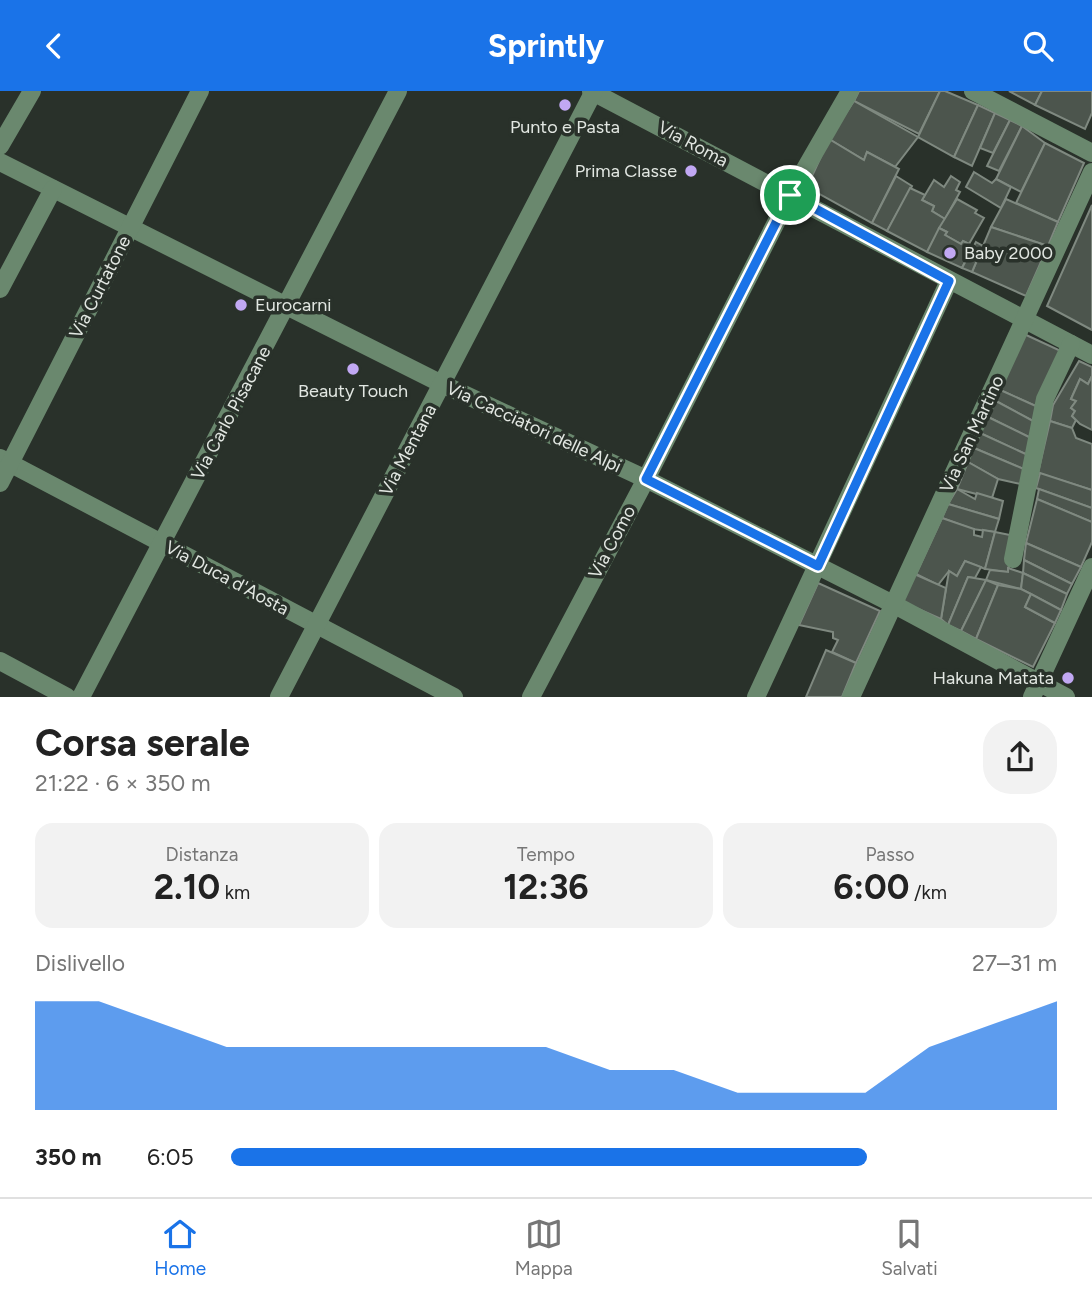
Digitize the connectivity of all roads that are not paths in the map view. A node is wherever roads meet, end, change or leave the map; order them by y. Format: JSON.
{"nodes":[{"id":1,"x":32,"y":91,"type":"edge"},
{"id":2,"x":200,"y":91,"type":"edge"},
{"id":3,"x":398,"y":91,"type":"edge"},
{"id":4,"x":593,"y":91,"type":"edge"},
{"id":5,"x":850,"y":91,"type":"edge"},
{"id":6,"x":973,"y":91,"type":"edge"},
{"id":7,"x":0,"y":146,"type":"edge"},
{"id":8,"x":1088,"y":151,"type":"edge"},
{"id":9,"x":0,"y":162,"type":"edge"},
{"id":10,"x":1092,"y":172,"type":"edge"},
{"id":11,"x":53,"y":189,"type":"junction"},
{"id":12,"x":790,"y":195,"type":"junction"},
{"id":13,"x":130,"y":227,"type":"junction"},
{"id":14,"x":949,"y":281,"type":"junction"},
{"id":15,"x":0,"y":289,"type":"edge"},
{"id":16,"x":287,"y":306,"type":"junction"},
{"id":17,"x":1025,"y":320,"type":"junction"},
{"id":18,"x":1071,"y":344,"type":"junction"},
{"id":19,"x":1092,"y":355,"type":"edge"},
{"id":20,"x":442,"y":384,"type":"junction"},
{"id":21,"x":5,"y":461,"type":"edge"},
{"id":22,"x":646,"y":479,"type":"junction"},
{"id":23,"x":0,"y":483,"type":"edge"},
{"id":24,"x":162,"y":543,"type":"junction"},
{"id":25,"x":1013,"y":559,"type":"dead end"},
{"id":26,"x":818,"y":566,"type":"junction"},
{"id":27,"x":1092,"y":567,"type":"edge"},
{"id":28,"x":893,"y":604,"type":"junction"},
{"id":29,"x":317,"y":625,"type":"junction"},
{"id":30,"x":0,"y":661,"type":"edge"},
{"id":31,"x":1036,"y":690,"type":"edge"},
{"id":32,"x":67,"y":697,"type":"edge"},
{"id":33,"x":81,"y":697,"type":"edge"},
{"id":34,"x":279,"y":697,"type":"edge"},
{"id":35,"x":454,"y":697,"type":"edge"},
{"id":36,"x":531,"y":697,"type":"edge"},
{"id":37,"x":756,"y":697,"type":"edge"},
{"id":38,"x":850,"y":697,"type":"edge"},
{"id":39,"x":1066,"y":697,"type":"edge"}],
"edges":[{"from":1,"to":7,"type":"street"},
{"from":2,"to":13,"type":"street","name":"Via Curtatone"},
{"from":3,"to":16,"type":"street","name":"Via Carlo Pisacane"},
{"from":4,"to":12,"type":"street","name":"Via Roma"},
{"from":4,"to":20,"type":"street","name":"Via Mentana"},
{"from":5,"to":12,"type":"street","name":"Via Como"},
{"from":6,"to":8,"type":"street"},
{"from":9,"to":11,"type":"street","name":"Via Cacciatori delle Alpi"},
{"from":10,"to":17,"type":"street","name":"Via San Martino"},
{"from":11,"to":13,"type":"street","name":"Via Cacciatori delle Alpi"},
{"from":11,"to":15,"type":"street"},
{"from":12,"to":14,"type":"street","name":"Via Roma"},
{"from":12,"to":22,"type":"street","name":"Via Como"},
{"from":13,"to":16,"type":"street","name":"Via Cacciatori delle Alpi"},
{"from":13,"to":21,"type":"street","name":"Via Curtatone"},
{"from":14,"to":17,"type":"street","name":"Via Roma"},
{"from":14,"to":26,"type":"street"},
{"from":16,"to":20,"type":"street","name":"Via Cacciatori delle Alpi"},
{"from":16,"to":24,"type":"street","name":"Via Carlo Pisacane"},
{"from":17,"to":18,"type":"street","name":"Via Roma"},
{"from":17,"to":28,"type":"street","name":"Via San Martino"},
{"from":18,"to":19,"type":"street","name":"Via Roma"},
{"from":18,"to":25,"type":"street"},
{"from":20,"to":22,"type":"street","name":"Via Cacciatori delle Alpi"},
{"from":20,"to":29,"type":"street","name":"Via Mentana"},
{"from":21,"to":23,"type":"street","name":"Via Curtatone"},
{"from":21,"to":24,"type":"street","name":"Via Duca d'Aosta"},
{"from":22,"to":26,"type":"street","name":"Via Cacciatori delle Alpi"},
{"from":22,"to":36,"type":"street","name":"Via Como"},
{"from":24,"to":29,"type":"street","name":"Via Duca d'Aosta"},
{"from":24,"to":33,"type":"street","name":"Via Carlo Pisacane"},
{"from":26,"to":28,"type":"street","name":"Via Cacciatori delle Alpi"},
{"from":26,"to":37,"type":"street"},
{"from":27,"to":31,"type":"street"},
{"from":28,"to":31,"type":"street","name":"Via Cacciatori delle Alpi"},
{"from":28,"to":38,"type":"street","name":"Via San Martino"},
{"from":29,"to":34,"type":"street","name":"Via Mentana"},
{"from":29,"to":35,"type":"street","name":"Via Duca d'Aosta"},
{"from":30,"to":32,"type":"street"},
{"from":31,"to":39,"type":"street","name":"Via Cacciatori delle Alpi"}]}
